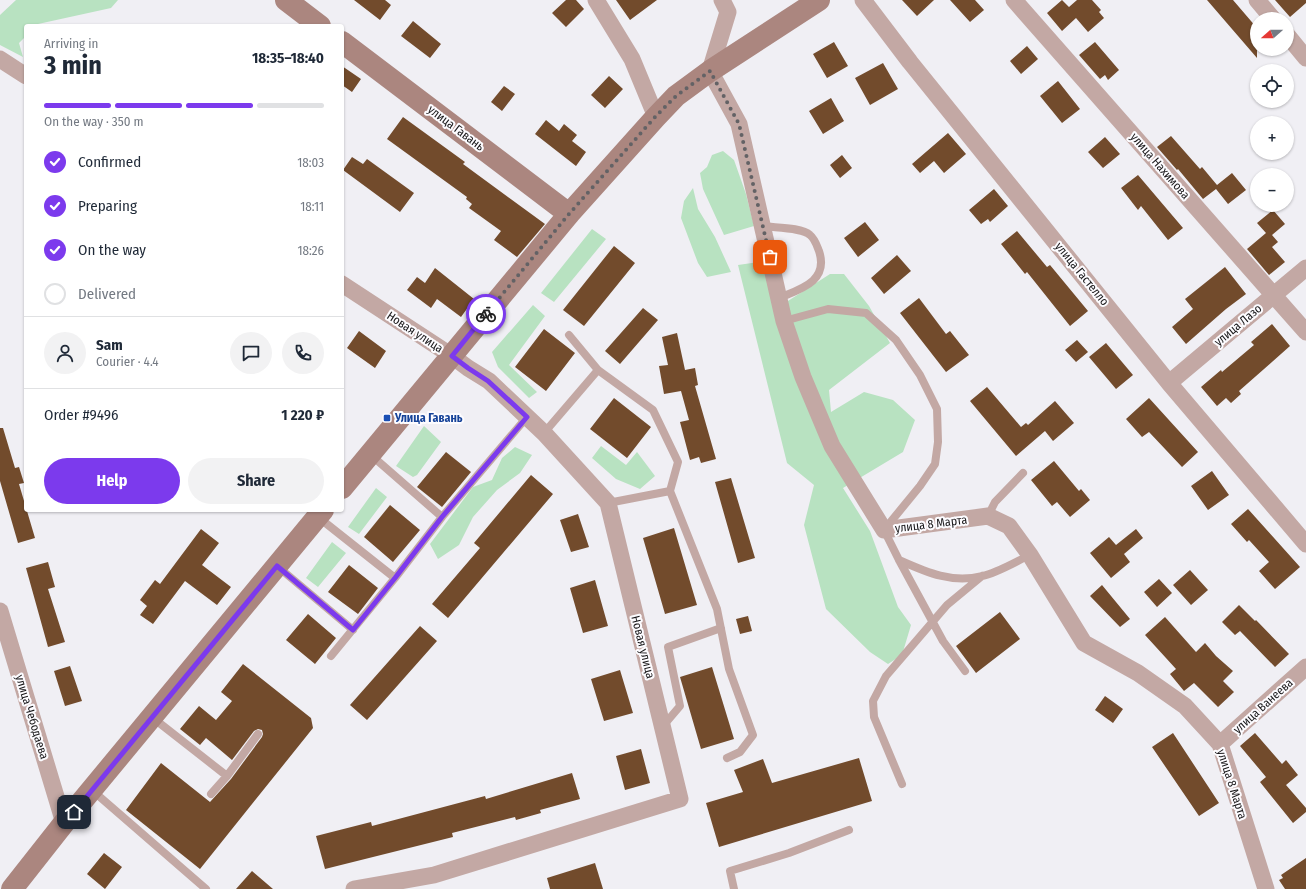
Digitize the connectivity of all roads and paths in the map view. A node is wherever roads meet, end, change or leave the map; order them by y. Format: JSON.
{"nodes":[{"id":1,"x":286,"y":0,"type":"edge"},
{"id":2,"x":596,"y":0,"type":"edge"},
{"id":3,"x":722,"y":0,"type":"edge"},
{"id":4,"x":818,"y":0,"type":"edge"},
{"id":5,"x":863,"y":0,"type":"edge"},
{"id":6,"x":1014,"y":0,"type":"edge"},
{"id":7,"x":1257,"y":0,"type":"edge"},
{"id":8,"x":1267,"y":12,"type":"edge"},
{"id":9,"x":317,"y":24,"type":"edge"},
{"id":10,"x":1294,"y":43,"type":"edge"},
{"id":11,"x":344,"y":44,"type":"edge"},
{"id":12,"x":1306,"y":58,"type":"edge"},
{"id":13,"x":0,"y":59,"type":"edge"},
{"id":14,"x":710,"y":71,"type":"junction"},
{"id":15,"x":24,"y":75,"type":"edge"},
{"id":16,"x":656,"y":116,"type":"junction"},
{"id":17,"x":569,"y":214,"type":"junction"},
{"id":18,"x":762,"y":226,"type":"junction"},
{"id":19,"x":1306,"y":268,"type":"edge"},
{"id":20,"x":344,"y":285,"type":"edge"},
{"id":21,"x":1274,"y":295,"type":"junction"},
{"id":22,"x":779,"y":298,"type":"junction"},
{"id":23,"x":784,"y":321,"type":"junction"},
{"id":24,"x":1306,"y":332,"type":"edge"},
{"id":25,"x":570,"y":335,"type":"dead end"},
{"id":26,"x":452,"y":356,"type":"junction"},
{"id":27,"x":598,"y":370,"type":"junction"},
{"id":28,"x":1169,"y":383,"type":"junction"},
{"id":29,"x":527,"y":417,"type":"junction"},
{"id":30,"x":544,"y":433,"type":"junction"},
{"id":31,"x":370,"y":454,"type":"junction"},
{"id":32,"x":1023,"y":473,"type":"dead end"},
{"id":33,"x":344,"y":486,"type":"edge"},
{"id":34,"x":670,"y":491,"type":"junction"},
{"id":35,"x":608,"y":503,"type":"junction"},
{"id":36,"x":321,"y":513,"type":"edge"},
{"id":37,"x":988,"y":516,"type":"junction"},
{"id":38,"x":442,"y":517,"type":"junction"},
{"id":39,"x":884,"y":530,"type":"junction"},
{"id":40,"x":1306,"y":544,"type":"edge"},
{"id":41,"x":1030,"y":555,"type":"junction"},
{"id":42,"x":899,"y":560,"type":"junction"},
{"id":43,"x":277,"y":566,"type":"junction"},
{"id":44,"x":982,"y":576,"type":"junction"},
{"id":45,"x":395,"y":578,"type":"junction"},
{"id":46,"x":0,"y":611,"type":"edge"},
{"id":47,"x":932,"y":622,"type":"junction"},
{"id":48,"x":721,"y":628,"type":"junction"},
{"id":49,"x":353,"y":630,"type":"junction"},
{"id":50,"x":331,"y":656,"type":"dead end"},
{"id":51,"x":1306,"y":667,"type":"edge"},
{"id":52,"x":965,"y":671,"type":"dead end"},
{"id":53,"x":152,"y":718,"type":"junction"},
{"id":54,"x":662,"y":727,"type":"junction"},
{"id":55,"x":258,"y":734,"type":"dead end"},
{"id":56,"x":1220,"y":744,"type":"junction"},
{"id":57,"x":727,"y":758,"type":"dead end"},
{"id":58,"x":227,"y":776,"type":"junction"},
{"id":59,"x":902,"y":784,"type":"dead end"},
{"id":60,"x":92,"y":790,"type":"junction"},
{"id":61,"x":211,"y":794,"type":"dead end"},
{"id":62,"x":64,"y":823,"type":"junction"},
{"id":63,"x":849,"y":830,"type":"dead end"},
{"id":64,"x":12,"y":889,"type":"edge"},
{"id":65,"x":206,"y":889,"type":"edge"},
{"id":66,"x":354,"y":889,"type":"edge"},
{"id":67,"x":734,"y":889,"type":"edge"},
{"id":68,"x":1266,"y":889,"type":"edge"}],
"edges":[{"from":1,"to":9,"type":"street"},
{"from":2,"to":16,"type":"street"},
{"from":3,"to":14,"type":"street"},
{"from":4,"to":14,"type":"street"},
{"from":5,"to":28,"type":"street","name":"улица Гастелло"},
{"from":6,"to":21,"type":"street","name":"улица Нахимова"},
{"from":7,"to":8,"type":"street"},
{"from":10,"to":12,"type":"street"},
{"from":11,"to":17,"type":"street","name":"улица Гавань"},
{"from":13,"to":15,"type":"street"},
{"from":14,"to":16,"type":"street"},
{"from":14,"to":18,"type":"street","name":"улица 8 Марта"},
{"from":16,"to":17,"type":"street"},
{"from":17,"to":26,"type":"street"},
{"from":18,"to":22,"type":"street","name":"улица 8 Марта"},
{"from":18,"to":22,"type":"lane"},
{"from":19,"to":21,"type":"street","name":"улица Лазо"},
{"from":20,"to":26,"type":"street","name":"Новая улица"},
{"from":21,"to":24,"type":"street","name":"улица Нахимова"},
{"from":21,"to":28,"type":"street","name":"улица Лазо"},
{"from":22,"to":23,"type":"street","name":"улица 8 Марта"},
{"from":23,"to":39,"type":"street","name":"улица 8 Марта"},
{"from":23,"to":39,"type":"lane"},
{"from":25,"to":27,"type":"lane"},
{"from":26,"to":29,"type":"street","name":"Новая улица"},
{"from":26,"to":31,"type":"street"},
{"from":27,"to":30,"type":"lane"},
{"from":27,"to":34,"type":"lane"},
{"from":28,"to":40,"type":"street","name":"улица Гастелло"},
{"from":29,"to":30,"type":"street","name":"Новая улица"},
{"from":29,"to":38,"type":"lane"},
{"from":30,"to":35,"type":"street","name":"Новая улица"},
{"from":31,"to":33,"type":"street"},
{"from":31,"to":38,"type":"lane"},
{"from":32,"to":37,"type":"lane"},
{"from":34,"to":35,"type":"lane"},
{"from":34,"to":48,"type":"lane"},
{"from":35,"to":54,"type":"street","name":"Новая улица"},
{"from":36,"to":43,"type":"street"},
{"from":36,"to":45,"type":"lane"},
{"from":37,"to":39,"type":"street","name":"улица 8 Марта"},
{"from":37,"to":41,"type":"street","name":"улица 8 Марта"},
{"from":38,"to":45,"type":"lane"},
{"from":39,"to":42,"type":"lane"},
{"from":41,"to":44,"type":"lane"},
{"from":41,"to":56,"type":"street","name":"улица 8 Марта"},
{"from":42,"to":44,"type":"lane"},
{"from":42,"to":47,"type":"lane"},
{"from":43,"to":49,"type":"lane"},
{"from":43,"to":53,"type":"street"},
{"from":44,"to":47,"type":"lane"},
{"from":45,"to":49,"type":"lane"},
{"from":46,"to":62,"type":"street","name":"улица Чебодаева"},
{"from":47,"to":52,"type":"lane"},
{"from":47,"to":59,"type":"lane"},
{"from":48,"to":54,"type":"lane"},
{"from":48,"to":57,"type":"lane"},
{"from":49,"to":50,"type":"lane"},
{"from":51,"to":56,"type":"street","name":"улица Ванеева"},
{"from":53,"to":58,"type":"lane"},
{"from":53,"to":60,"type":"street"},
{"from":54,"to":66,"type":"street","name":"Новая улица"},
{"from":55,"to":58,"type":"lane"},
{"from":56,"to":68,"type":"street","name":"улица 8 Марта"},
{"from":58,"to":61,"type":"lane"},
{"from":60,"to":62,"type":"street"},
{"from":60,"to":65,"type":"lane"},
{"from":62,"to":64,"type":"street"},
{"from":63,"to":67,"type":"lane"}]}
